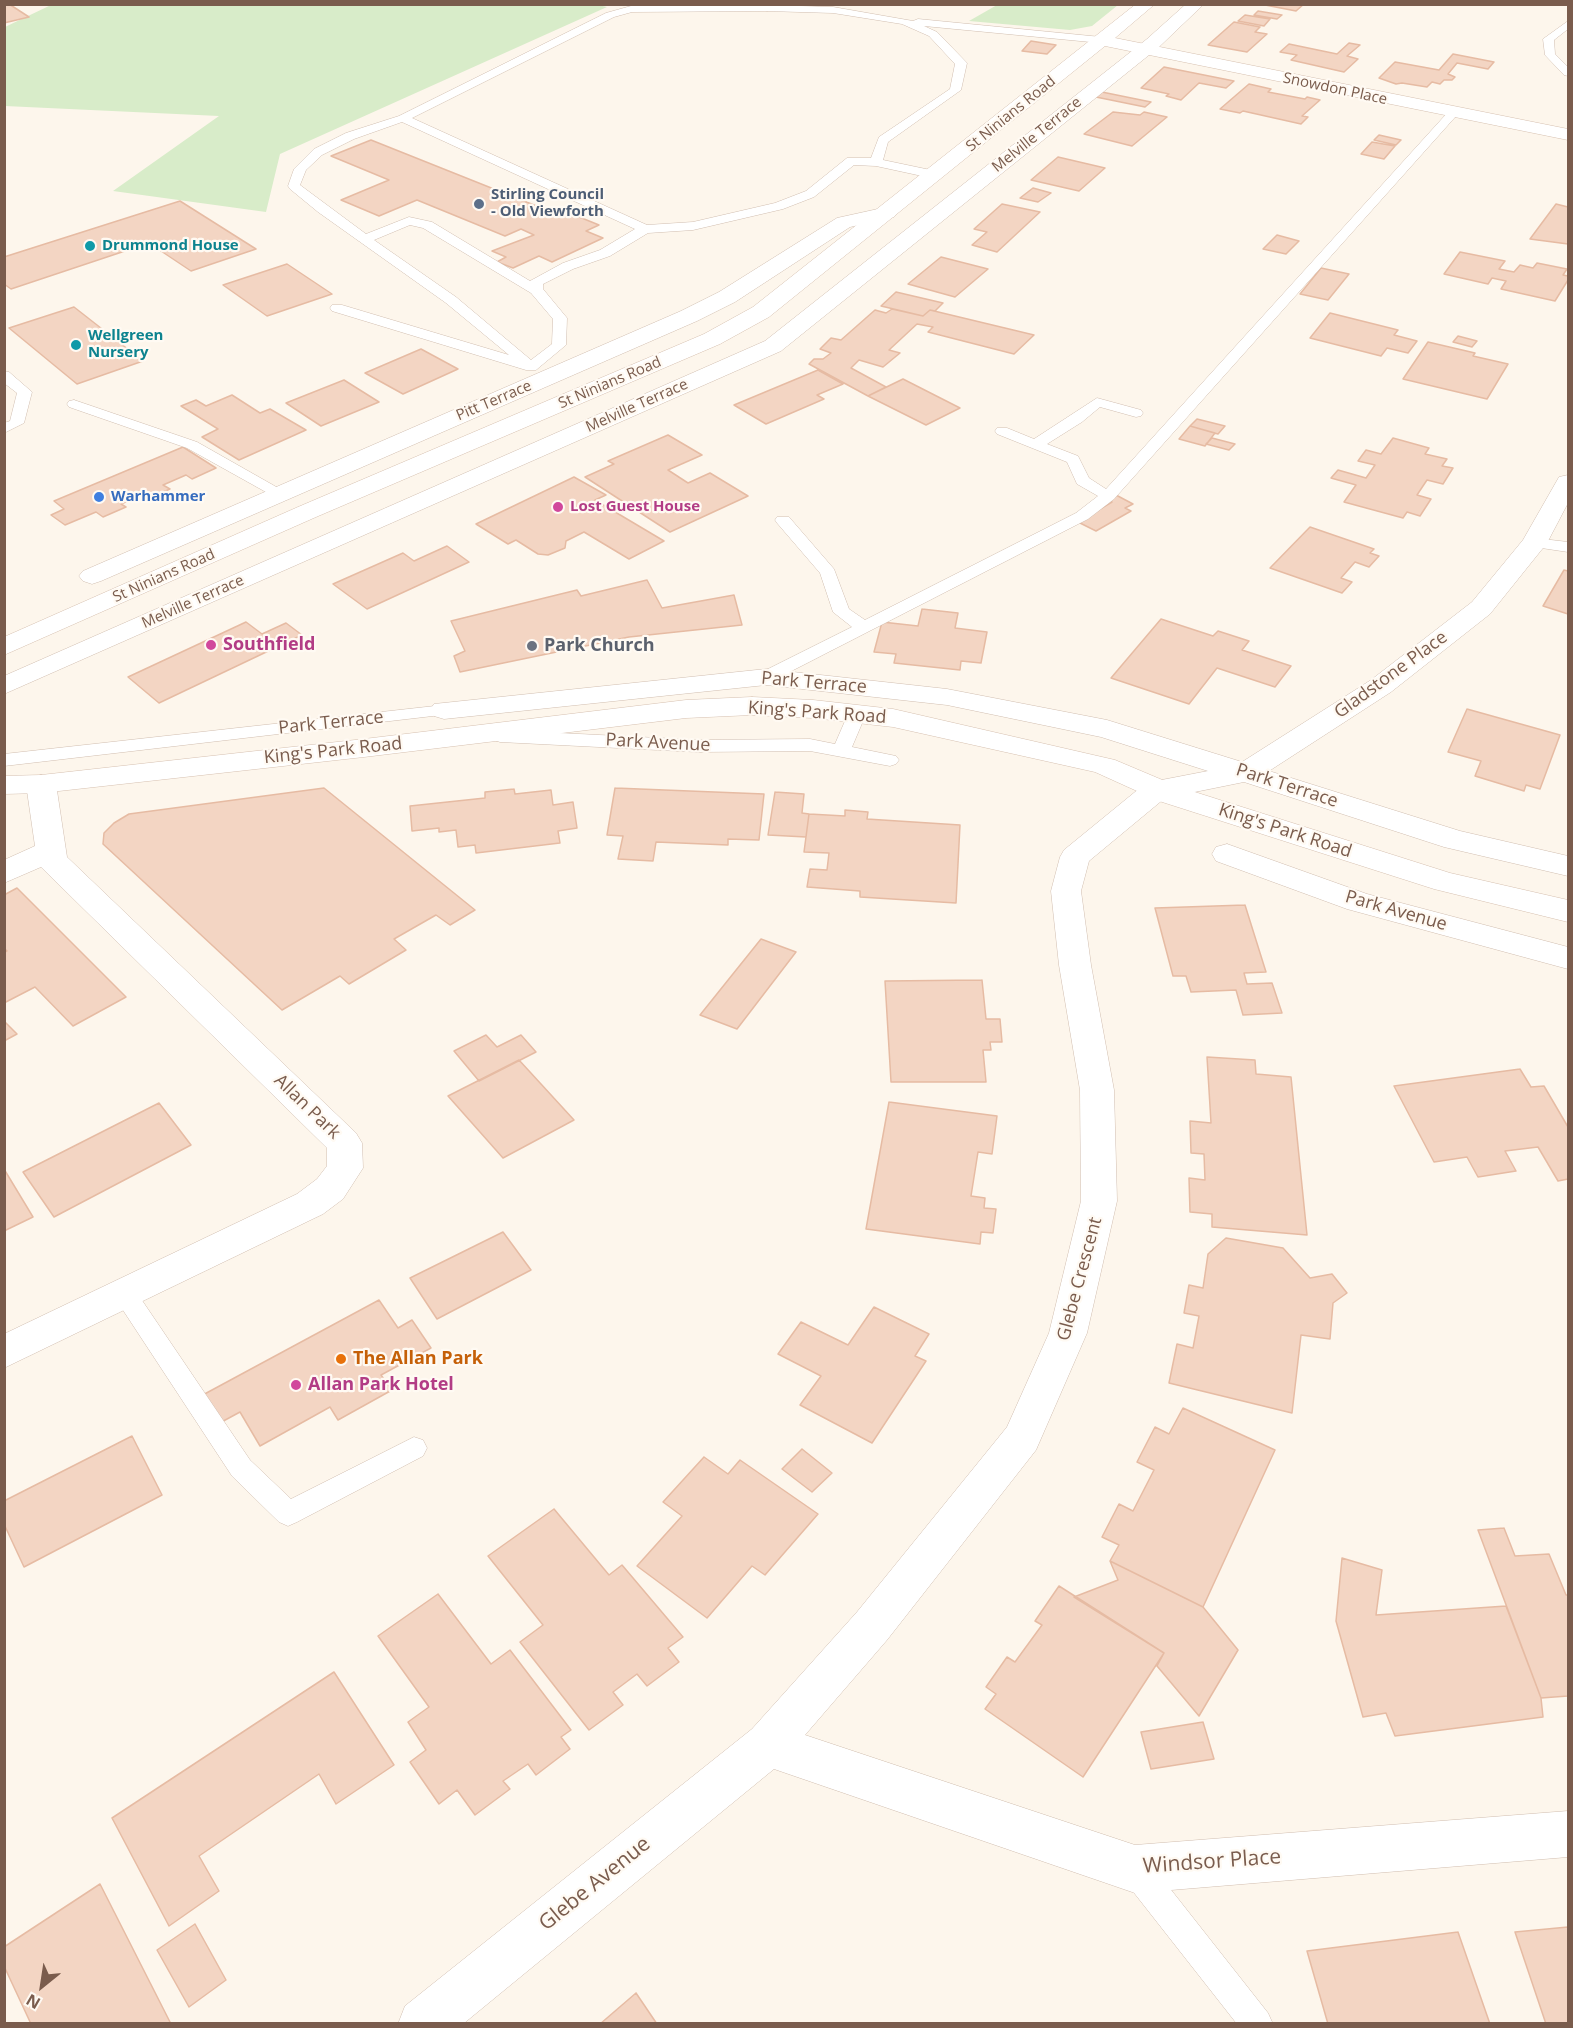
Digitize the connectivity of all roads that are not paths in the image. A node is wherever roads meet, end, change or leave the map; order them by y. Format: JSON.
{"nodes":[{"id":1,"x":1147,"y":4,"type":"edge"},
{"id":2,"x":1196,"y":4,"type":"edge"},
{"id":3,"x":905,"y":21,"type":"junction"},
{"id":4,"x":1569,"y":24,"type":"edge"},
{"id":5,"x":1101,"y":40,"type":"junction"},
{"id":6,"x":1144,"y":49,"type":"junction"},
{"id":7,"x":1569,"y":73,"type":"edge"},
{"id":8,"x":1453,"y":113,"type":"junction"},
{"id":9,"x":403,"y":118,"type":"junction"},
{"id":10,"x":1569,"y":135,"type":"edge"},
{"id":11,"x":876,"y":162,"type":"junction"},
{"id":12,"x":936,"y":175,"type":"junction"},
{"id":13,"x":887,"y":213,"type":"junction"},
{"id":14,"x":645,"y":229,"type":"junction"},
{"id":15,"x":364,"y":239,"type":"junction"},
{"id":16,"x":536,"y":290,"type":"junction"},
{"id":17,"x":337,"y":308,"type":"dead end"},
{"id":18,"x":531,"y":367,"type":"junction"},
{"id":19,"x":4,"y":375,"type":"edge"},
{"id":20,"x":74,"y":404,"type":"dead end"},
{"id":21,"x":1136,"y":413,"type":"dead end"},
{"id":22,"x":4,"y":429,"type":"edge"},
{"id":23,"x":1002,"y":431,"type":"dead end"},
{"id":24,"x":1036,"y":444,"type":"junction"},
{"id":25,"x":1569,"y":482,"type":"edge"},
{"id":26,"x":279,"y":493,"type":"junction"},
{"id":27,"x":1108,"y":496,"type":"junction"},
{"id":28,"x":307,"y":512,"type":"junction"},
{"id":29,"x":783,"y":520,"type":"dead end"},
{"id":30,"x":1534,"y":543,"type":"junction"},
{"id":31,"x":1569,"y":548,"type":"edge"},
{"id":32,"x":92,"y":576,"type":"dead end"},
{"id":33,"x":864,"y":627,"type":"junction"},
{"id":34,"x":4,"y":647,"type":"edge"},
{"id":35,"x":766,"y":677,"type":"junction"},
{"id":36,"x":4,"y":686,"type":"edge"},
{"id":37,"x":444,"y":710,"type":"joint"},
{"id":38,"x":857,"y":714,"type":"junction"},
{"id":39,"x":475,"y":735,"type":"junction"},
{"id":40,"x":842,"y":751,"type":"junction"},
{"id":41,"x":4,"y":760,"type":"edge"},
{"id":42,"x":890,"y":760,"type":"dead end"},
{"id":43,"x":1245,"y":773,"type":"junction"},
{"id":44,"x":40,"y":784,"type":"junction"},
{"id":45,"x":4,"y":785,"type":"edge"},
{"id":46,"x":1155,"y":790,"type":"junction"},
{"id":47,"x":51,"y":850,"type":"junction"},
{"id":48,"x":1227,"y":854,"type":"dead end"},
{"id":49,"x":1569,"y":866,"type":"edge"},
{"id":50,"x":4,"y":873,"type":"edge"},
{"id":51,"x":1569,"y":911,"type":"edge"},
{"id":52,"x":1569,"y":958,"type":"edge"},
{"id":53,"x":125,"y":1294,"type":"junction"},
{"id":54,"x":4,"y":1352,"type":"edge"},
{"id":55,"x":414,"y":1448,"type":"dead end"},
{"id":56,"x":768,"y":1745,"type":"junction"},
{"id":57,"x":1569,"y":1834,"type":"edge"},
{"id":58,"x":1135,"y":1869,"type":"junction"},
{"id":59,"x":423,"y":2024,"type":"edge"},
{"id":60,"x":1257,"y":2024,"type":"edge"}],
"edges":[{"from":1,"to":5,"type":"street","name":"St Ninians Road"},
{"from":2,"to":6,"type":"street","name":"Melville Terrace"},
{"from":3,"to":5,"type":"lane"},
{"from":3,"to":9,"type":"lane"},
{"from":3,"to":11,"type":"lane"},
{"from":4,"to":7,"type":"lane"},
{"from":5,"to":6,"type":"street","name":"Snowdon Place"},
{"from":5,"to":12,"type":"street","name":"St Ninians Road"},
{"from":6,"to":8,"type":"street","name":"Snowdon Place"},
{"from":6,"to":36,"type":"street","name":"Melville Terrace"},
{"from":8,"to":10,"type":"street","name":"Snowdon Place"},
{"from":8,"to":27,"type":"lane"},
{"from":9,"to":14,"type":"lane"},
{"from":9,"to":15,"type":"lane"},
{"from":11,"to":12,"type":"lane"},
{"from":11,"to":14,"type":"lane"},
{"from":12,"to":13,"type":"street","name":"St Ninians Road"},
{"from":13,"to":26,"type":"street","name":"Pitt Terrace"},
{"from":13,"to":28,"type":"street","name":"St Ninians Road"},
{"from":14,"to":16,"type":"lane"},
{"from":15,"to":16,"type":"lane"},
{"from":15,"to":18,"type":"lane"},
{"from":16,"to":18,"type":"lane"},
{"from":17,"to":18,"type":"lane"},
{"from":19,"to":22,"type":"lane"},
{"from":20,"to":26,"type":"lane"},
{"from":21,"to":24,"type":"lane"},
{"from":23,"to":24,"type":"lane"},
{"from":24,"to":27,"type":"lane"},
{"from":25,"to":30,"type":"street","name":"Gladstone Place"},
{"from":26,"to":28,"type":"street"},
{"from":26,"to":32,"type":"street","name":"Pitt Terrace"},
{"from":27,"to":33,"type":"lane"},
{"from":28,"to":34,"type":"street","name":"St Ninians Road"},
{"from":29,"to":33,"type":"lane"},
{"from":30,"to":31,"type":"lane"},
{"from":30,"to":43,"type":"street","name":"Gladstone Place"},
{"from":33,"to":35,"type":"lane"},
{"from":35,"to":37,"type":"street","name":"Park Terrace"},
{"from":35,"to":43,"type":"street","name":"Park Terrace"},
{"from":37,"to":41,"type":"lane","name":"Park Terrace"},
{"from":38,"to":39,"type":"street","name":"King's Park Road"},
{"from":38,"to":40,"type":"lane"},
{"from":38,"to":46,"type":"street","name":"King's Park Road"},
{"from":39,"to":40,"type":"lane","name":"Park Avenue"},
{"from":39,"to":44,"type":"street","name":"King's Park Road"},
{"from":40,"to":42,"type":"lane","name":"Park Avenue"},
{"from":43,"to":46,"type":"street","name":"Gladstone Place"},
{"from":43,"to":49,"type":"street","name":"Park Terrace"},
{"from":44,"to":45,"type":"street"},
{"from":44,"to":47,"type":"street","name":"Allan Park"},
{"from":46,"to":51,"type":"street","name":"King's Park Road"},
{"from":46,"to":56,"type":"street","name":"Glebe Crescent"},
{"from":47,"to":50,"type":"street"},
{"from":47,"to":53,"type":"street","name":"Allan Park"},
{"from":48,"to":52,"type":"street","name":"Park Avenue"},
{"from":53,"to":54,"type":"street","name":"Allan Park"},
{"from":53,"to":55,"type":"lane"},
{"from":56,"to":58,"type":"street","name":"Windsor Place"},
{"from":56,"to":59,"type":"street","name":"Glebe Avenue"},
{"from":57,"to":58,"type":"street","name":"Windsor Place"},
{"from":58,"to":60,"type":"lane"}]}
